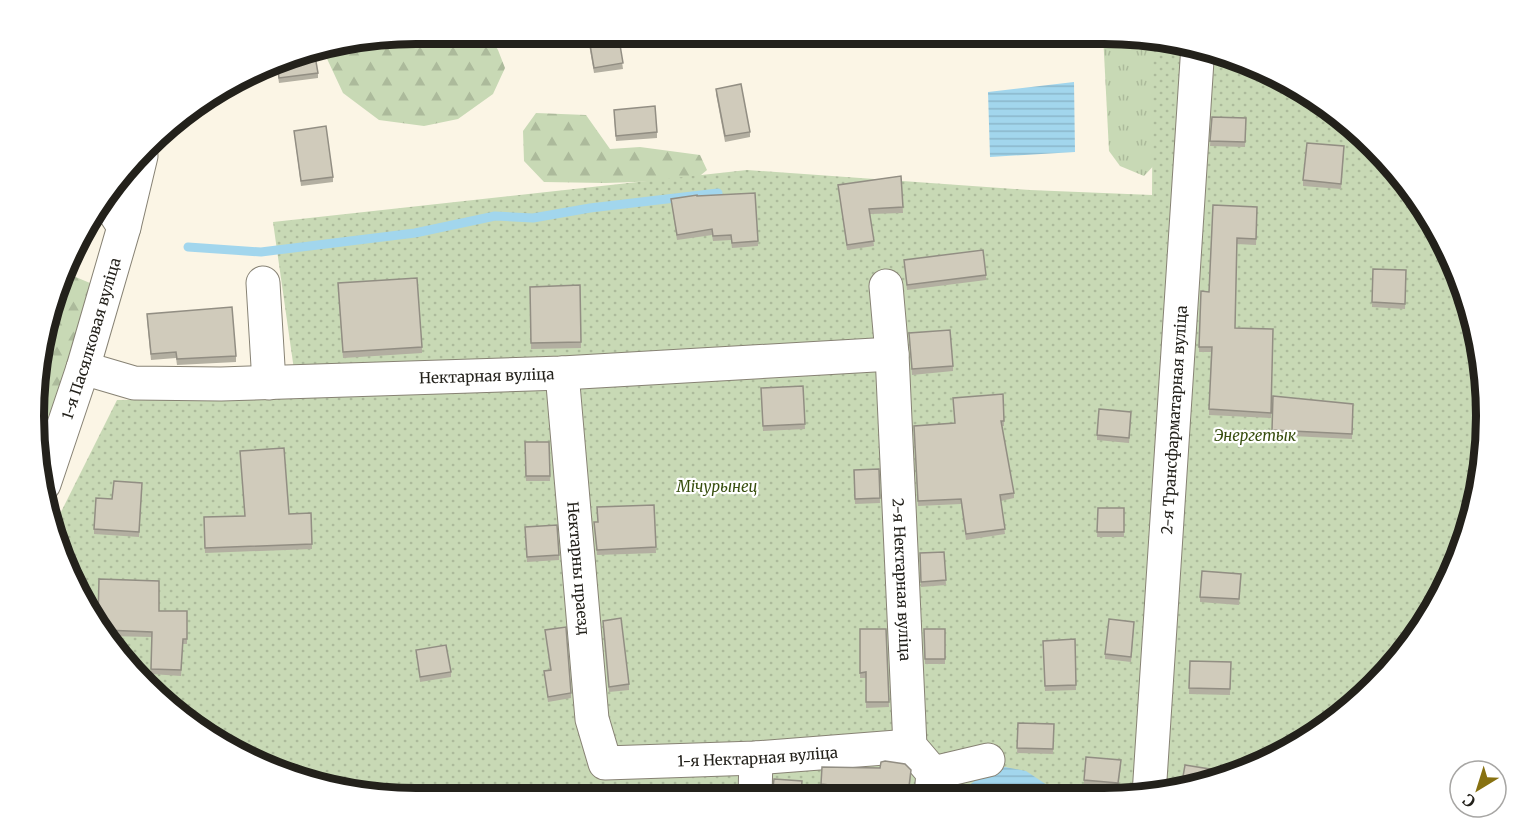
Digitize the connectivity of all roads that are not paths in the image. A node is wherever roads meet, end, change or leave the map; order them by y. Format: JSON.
{"nodes":[{"id":1,"x":1197,"y":55,"type":"edge"},
{"id":2,"x":138,"y":167,"type":"edge"},
{"id":3,"x":109,"y":204,"type":"edge"},
{"id":4,"x":124,"y":227,"type":"junction"},
{"id":5,"x":263,"y":283,"type":"dead end"},
{"id":6,"x":886,"y":286,"type":"dead end"},
{"id":7,"x":892,"y":354,"type":"junction"},
{"id":8,"x":83,"y":368,"type":"junction"},
{"id":9,"x":562,"y":373,"type":"junction"},
{"id":10,"x":269,"y":383,"type":"junction"},
{"id":11,"x":48,"y":471,"type":"edge"},
{"id":12,"x":910,"y":746,"type":"junction"},
{"id":13,"x":756,"y":758,"type":"junction"},
{"id":14,"x":988,"y":760,"type":"dead end"},
{"id":15,"x":605,"y":763,"type":"joint"},
{"id":16,"x":932,"y":784,"type":"edge"},
{"id":17,"x":1150,"y":784,"type":"edge"},
{"id":18,"x":754,"y":788,"type":"edge"}],
"edges":[{"from":1,"to":17,"type":"street","name":"2-я Трансфарматарная вуліца"},
{"from":2,"to":4,"type":"street","name":"1-я Пасялковая вуліца"},
{"from":3,"to":4,"type":"street"},
{"from":4,"to":8,"type":"street","name":"1-я Пасялковая вуліца"},
{"from":5,"to":10,"type":"street"},
{"from":6,"to":7,"type":"street","name":"2-я Нектарная вуліца"},
{"from":7,"to":9,"type":"street","name":"Нектарная вуліца"},
{"from":7,"to":12,"type":"street","name":"2-я Нектарная вуліца"},
{"from":8,"to":10,"type":"street","name":"Нектарная вуліца"},
{"from":8,"to":11,"type":"street","name":"1-я Пасялковая вуліца"},
{"from":9,"to":10,"type":"street","name":"Нектарная вуліца"},
{"from":9,"to":15,"type":"street","name":"Нектарны праезд"},
{"from":12,"to":13,"type":"street","name":"1-я Нектарная вуліца"},
{"from":12,"to":16,"type":"street"},
{"from":13,"to":15,"type":"street","name":"1-я Нектарная вуліца"},
{"from":13,"to":18,"type":"street"},
{"from":14,"to":16,"type":"street"}]}
